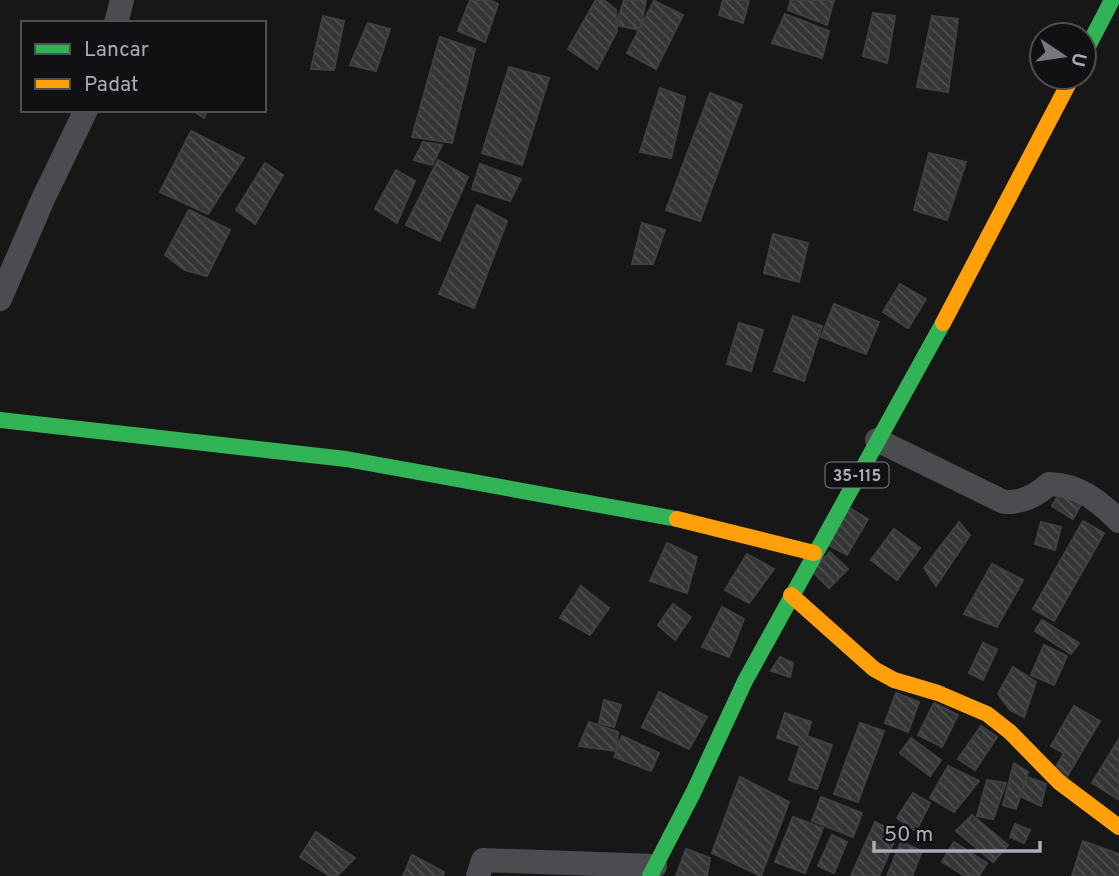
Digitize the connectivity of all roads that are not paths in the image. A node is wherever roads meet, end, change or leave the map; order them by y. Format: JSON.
{"nodes":[{"id":1,"x":122,"y":0,"type":"edge"},
{"id":2,"x":1112,"y":0,"type":"edge"},
{"id":3,"x":117,"y":21,"type":"edge"},
{"id":4,"x":1098,"y":27,"type":"edge"},
{"id":5,"x":1065,"y":91,"type":"edge"},
{"id":6,"x":85,"y":112,"type":"edge"},
{"id":7,"x":0,"y":299,"type":"edge"},
{"id":8,"x":0,"y":420,"type":"edge"},
{"id":9,"x":877,"y":440,"type":"junction"},
{"id":10,"x":1119,"y":521,"type":"edge"},
{"id":11,"x":814,"y":553,"type":"junction"},
{"id":12,"x":791,"y":595,"type":"junction"},
{"id":13,"x":1119,"y":827,"type":"edge"},
{"id":14,"x":653,"y":871,"type":"edge"},
{"id":15,"x":478,"y":876,"type":"edge"}],
"edges":[{"from":1,"to":3,"type":"street"},
{"from":2,"to":4,"type":"street"},
{"from":5,"to":9,"type":"street","number":"35-115"},
{"from":6,"to":7,"type":"street"},
{"from":8,"to":11,"type":"street"},
{"from":9,"to":10,"type":"street"},
{"from":9,"to":11,"type":"street","number":"35-115"},
{"from":11,"to":12,"type":"street","number":"35-115"},
{"from":12,"to":13,"type":"street"},
{"from":12,"to":14,"type":"street","number":"35-115"},
{"from":14,"to":15,"type":"street"}]}
